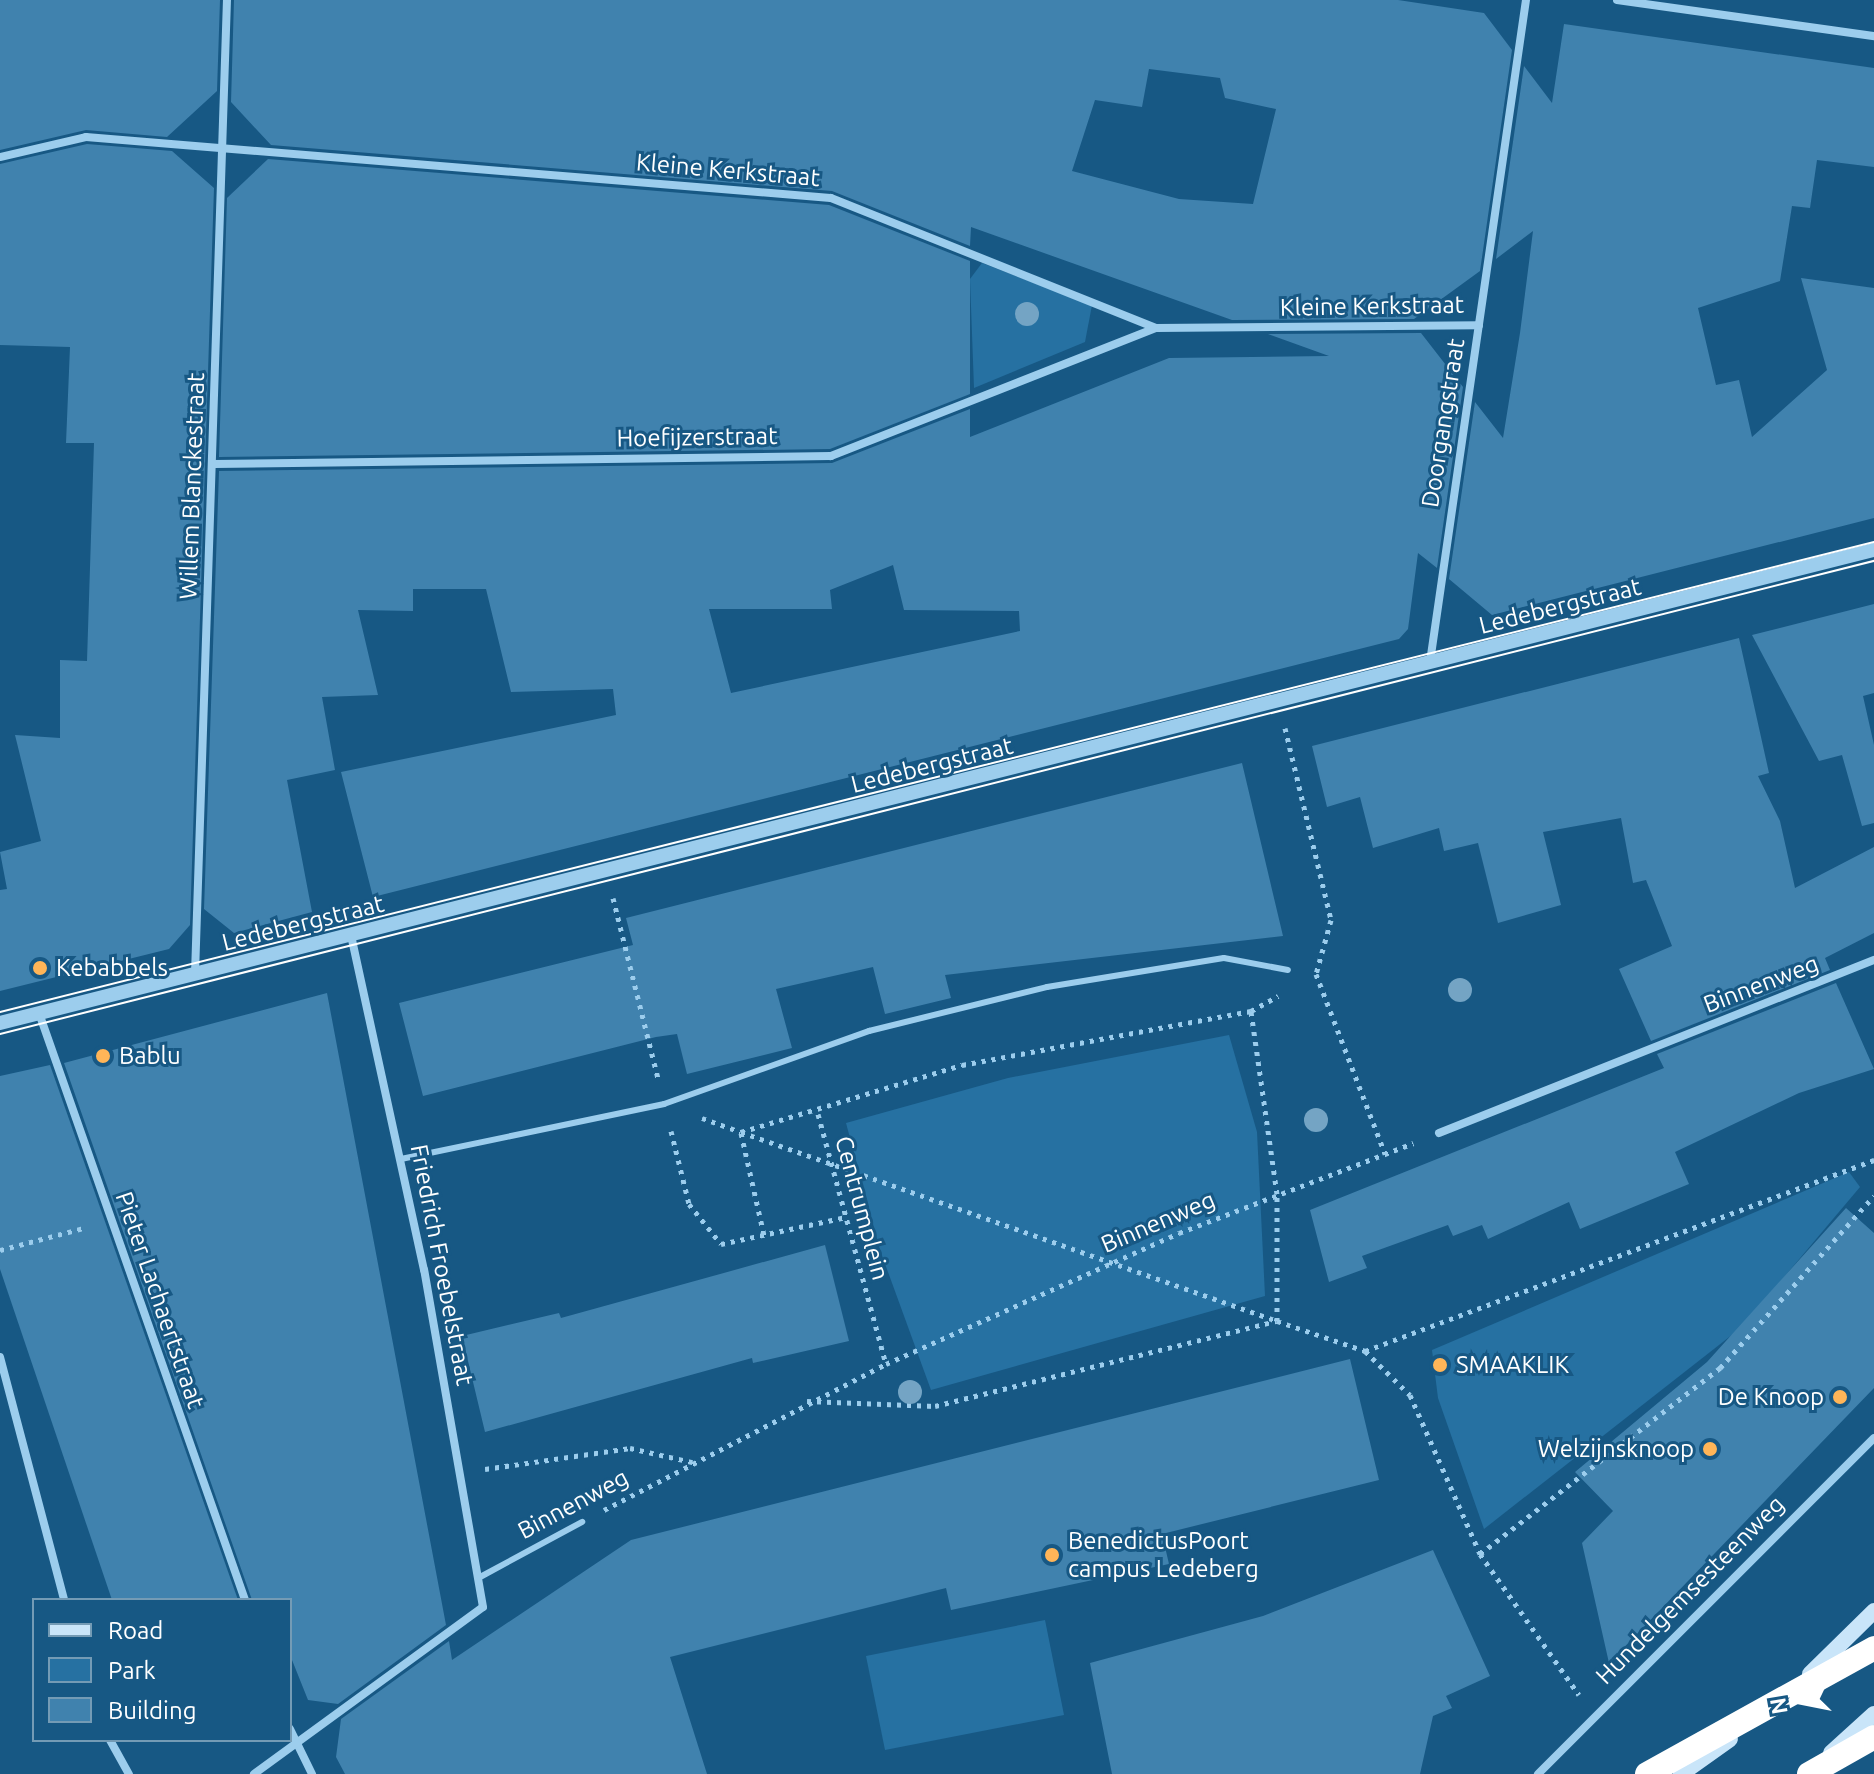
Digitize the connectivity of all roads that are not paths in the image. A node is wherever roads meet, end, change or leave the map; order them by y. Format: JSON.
{"nodes":[{"id":1,"x":227,"y":0,"type":"edge"},
{"id":2,"x":1526,"y":0,"type":"edge"},
{"id":3,"x":1617,"y":0,"type":"edge"},
{"id":4,"x":1874,"y":36,"type":"edge"},
{"id":5,"x":224,"y":148,"type":"junction"},
{"id":6,"x":0,"y":157,"type":"edge"},
{"id":7,"x":1479,"y":325,"type":"junction"},
{"id":8,"x":1156,"y":328,"type":"junction"},
{"id":9,"x":214,"y":464,"type":"junction"},
{"id":10,"x":1874,"y":550,"type":"edge"},
{"id":11,"x":1430,"y":662,"type":"junction"},
{"id":12,"x":351,"y":933,"type":"junction"},
{"id":13,"x":1874,"y":960,"type":"edge"},
{"id":14,"x":1288,"y":970,"type":"dead end"},
{"id":15,"x":195,"y":974,"type":"junction"},
{"id":16,"x":39,"y":1013,"type":"junction"},
{"id":17,"x":0,"y":1023,"type":"edge"},
{"id":18,"x":1439,"y":1133,"type":"road end"},
{"id":19,"x":401,"y":1159,"type":"junction"},
{"id":20,"x":0,"y":1357,"type":"edge"},
{"id":21,"x":1874,"y":1438,"type":"edge"},
{"id":22,"x":582,"y":1522,"type":"road end"},
{"id":23,"x":482,"y":1576,"type":"junction"},
{"id":24,"x":63,"y":1598,"type":"edge"},
{"id":25,"x":244,"y":1598,"type":"edge"},
{"id":26,"x":1874,"y":1611,"type":"edge"},
{"id":27,"x":1874,"y":1648,"type":"edge"},
{"id":28,"x":1874,"y":1714,"type":"edge"},
{"id":29,"x":292,"y":1735,"type":"edge"},
{"id":30,"x":1874,"y":1737,"type":"edge"},
{"id":31,"x":111,"y":1742,"type":"edge"},
{"id":32,"x":296,"y":1747,"type":"junction"},
{"id":33,"x":129,"y":1774,"type":"edge"},
{"id":34,"x":254,"y":1774,"type":"edge"},
{"id":35,"x":312,"y":1774,"type":"edge"},
{"id":36,"x":1538,"y":1774,"type":"edge"},
{"id":37,"x":1647,"y":1774,"type":"edge"},
{"id":38,"x":1681,"y":1774,"type":"edge"},
{"id":39,"x":1806,"y":1774,"type":"edge"}],
"edges":[{"from":1,"to":5,"type":"street","name":"Willem Blanckestraat"},
{"from":2,"to":7,"type":"street","name":"Doorgangstraat"},
{"from":3,"to":4,"type":"street"},
{"from":5,"to":6,"type":"street","name":"Kleine Kerkstraat"},
{"from":5,"to":8,"type":"street","name":"Kleine Kerkstraat"},
{"from":5,"to":9,"type":"street","name":"Willem Blanckestraat"},
{"from":7,"to":8,"type":"street","name":"Kleine Kerkstraat"},
{"from":7,"to":11,"type":"street","name":"Doorgangstraat"},
{"from":8,"to":9,"type":"street","name":"Hoefijzerstraat"},
{"from":9,"to":15,"type":"street","name":"Willem Blanckestraat"},
{"from":10,"to":11,"type":"street","name":"Ledebergstraat"},
{"from":11,"to":12,"type":"street","name":"Ledebergstraat"},
{"from":12,"to":15,"type":"street","name":"Ledebergstraat"},
{"from":12,"to":19,"type":"street","name":"Friedrich Froebelstraat"},
{"from":13,"to":18,"type":"street","name":"Binnenweg"},
{"from":14,"to":19,"type":"lane"},
{"from":15,"to":16,"type":"street","name":"Ledebergstraat"},
{"from":16,"to":17,"type":"street","name":"Ledebergstraat"},
{"from":16,"to":25,"type":"street","name":"Pieter Lachaertstraat"},
{"from":19,"to":23,"type":"street","name":"Friedrich Froebelstraat"},
{"from":20,"to":24,"type":"street"},
{"from":21,"to":36,"type":"street","name":"Hundelgemsesteenweg"},
{"from":22,"to":23,"type":"lane","name":"Binnenweg"},
{"from":23,"to":32,"type":"street","name":"Friedrich Froebelstraat"},
{"from":26,"to":38,"type":"main road"},
{"from":27,"to":37,"type":"highway","bridge":true},
{"from":28,"to":39,"type":"main road"},
{"from":29,"to":32,"type":"street"},
{"from":30,"to":39,"type":"highway"},
{"from":31,"to":33,"type":"street"},
{"from":32,"to":34,"type":"street"},
{"from":32,"to":35,"type":"street"}]}
